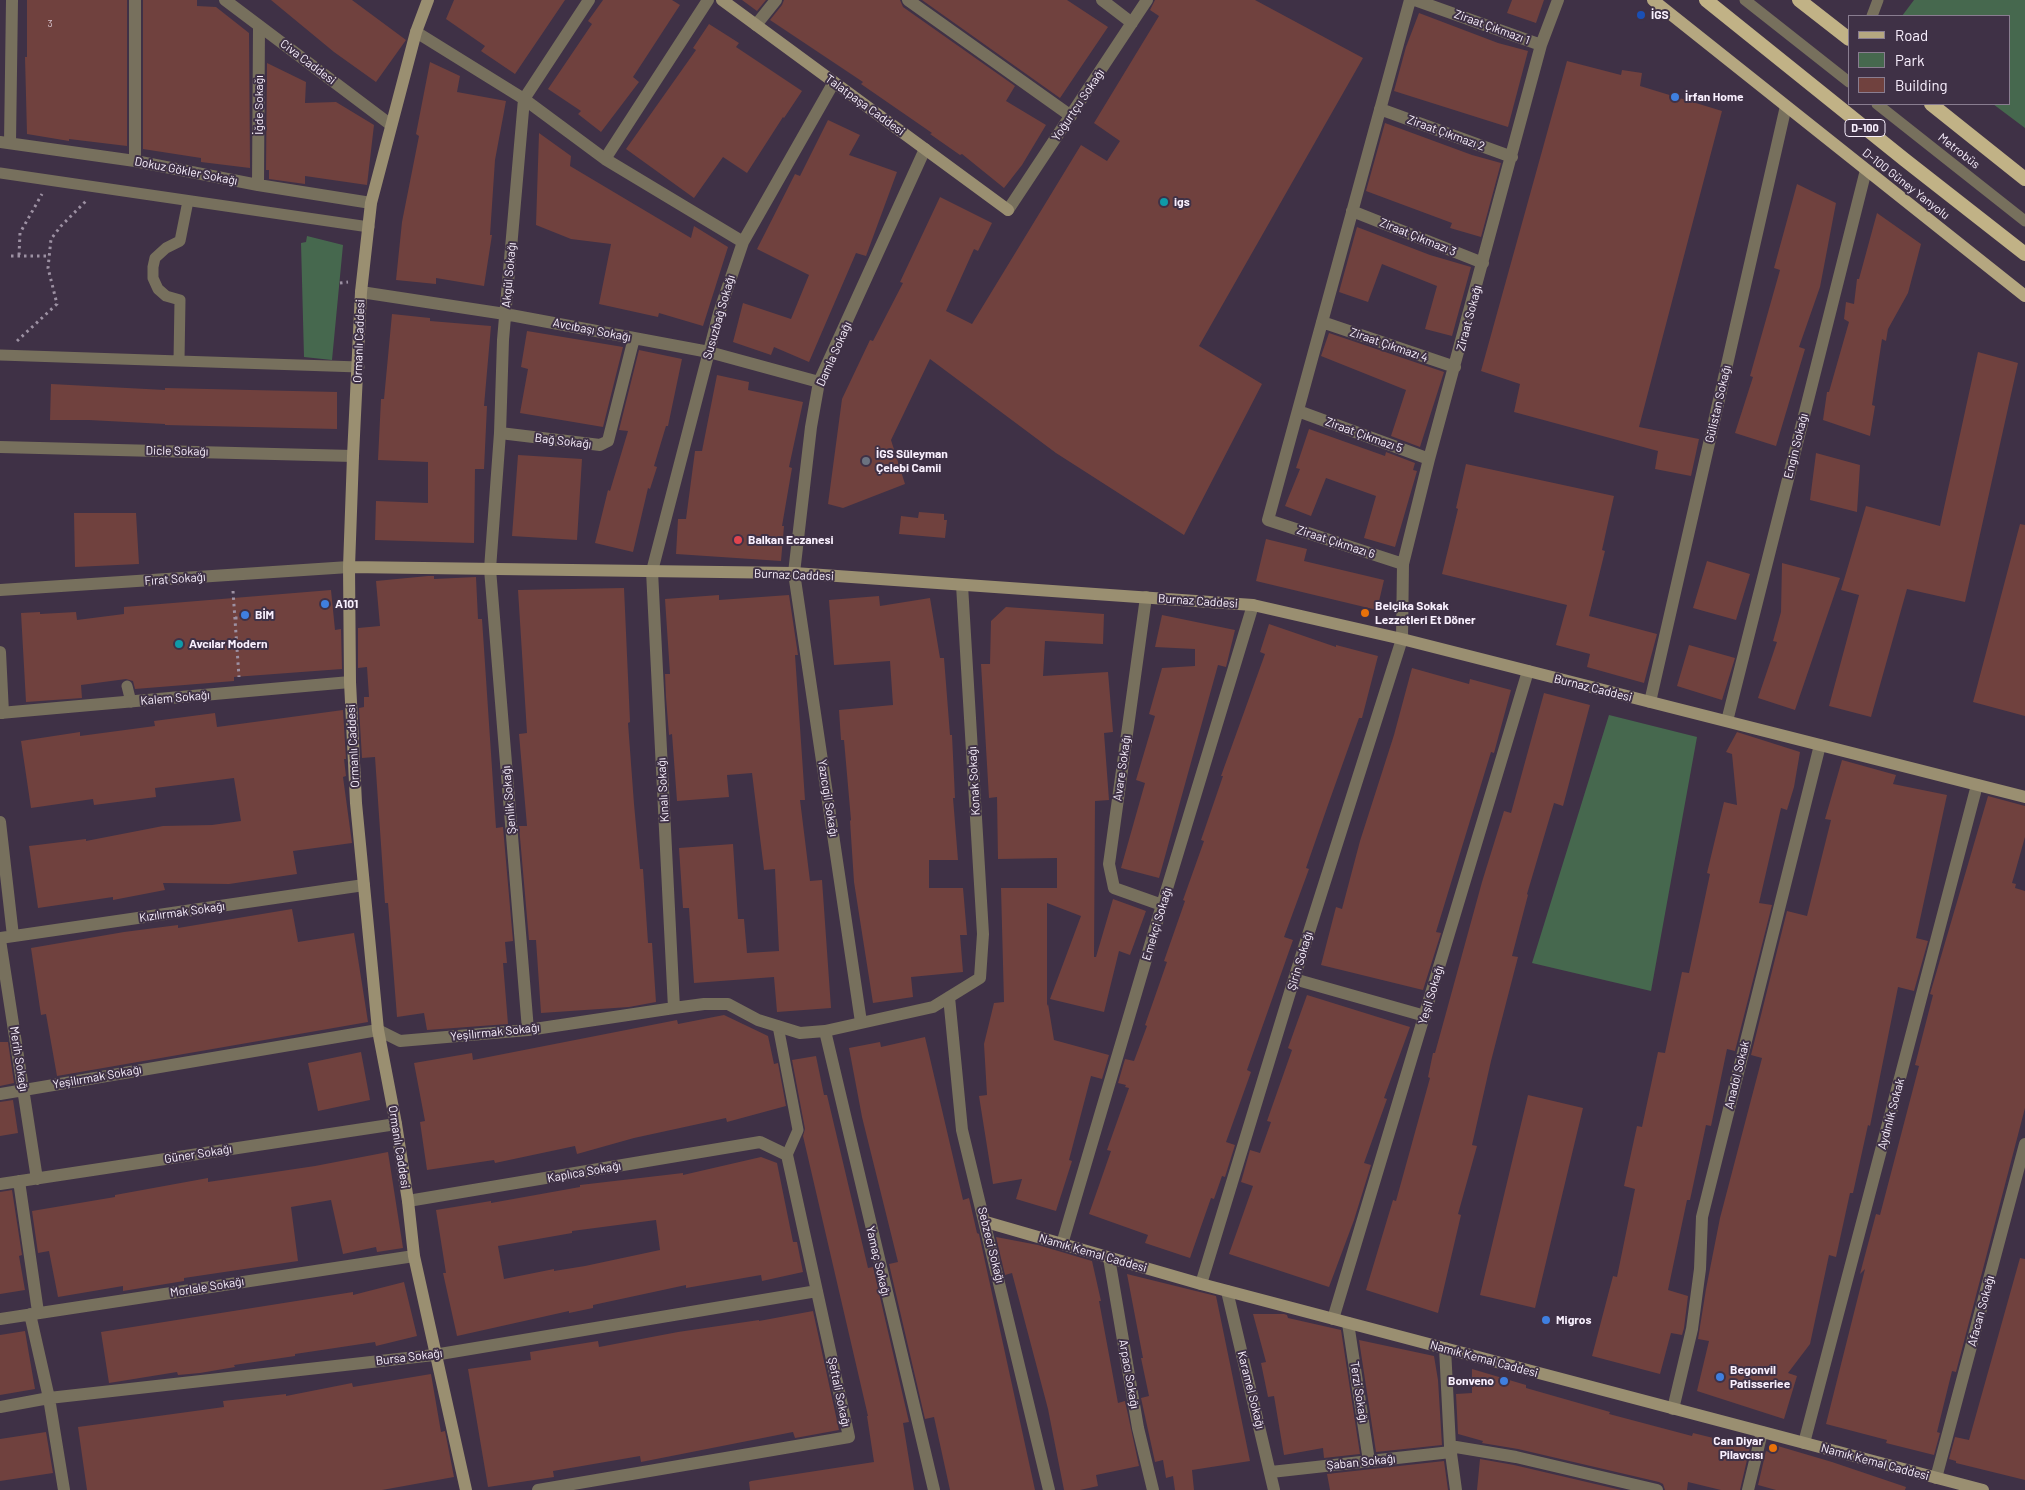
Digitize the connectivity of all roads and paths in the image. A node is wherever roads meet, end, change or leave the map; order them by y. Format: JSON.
{"nodes":[{"id":1,"x":12,"y":0,"type":"edge"},
{"id":2,"x":135,"y":0,"type":"edge"},
{"id":3,"x":225,"y":0,"type":"edge"},
{"id":4,"x":428,"y":0,"type":"edge"},
{"id":5,"x":589,"y":0,"type":"edge"},
{"id":6,"x":708,"y":0,"type":"edge"},
{"id":7,"x":722,"y":0,"type":"edge"},
{"id":8,"x":776,"y":0,"type":"edge"},
{"id":9,"x":908,"y":0,"type":"edge"},
{"id":10,"x":1102,"y":0,"type":"edge"},
{"id":11,"x":1148,"y":0,"type":"edge"},
{"id":12,"x":1410,"y":0,"type":"edge"},
{"id":13,"x":1414,"y":0,"type":"edge"},
{"id":14,"x":1558,"y":0,"type":"edge"},
{"id":15,"x":1653,"y":0,"type":"edge"},
{"id":16,"x":1706,"y":0,"type":"edge"},
{"id":17,"x":1744,"y":0,"type":"edge"},
{"id":18,"x":1799,"y":0,"type":"edge"},
{"id":19,"x":1878,"y":0,"type":"edge"},
{"id":20,"x":1872,"y":15,"type":"edge"},
{"id":21,"x":1132,"y":23,"type":"junction"},
{"id":22,"x":756,"y":25,"type":"junction"},
{"id":23,"x":259,"y":26,"type":"junction"},
{"id":24,"x":416,"y":32,"type":"junction"},
{"id":25,"x":1848,"y":38,"type":"edge"},
{"id":26,"x":1541,"y":45,"type":"junction"},
{"id":27,"x":1848,"y":81,"type":"edge"},
{"id":28,"x":834,"y":82,"type":"junction"},
{"id":29,"x":524,"y":99,"type":"junction"},
{"id":30,"x":1878,"y":105,"type":"edge"},
{"id":31,"x":1932,"y":105,"type":"edge"},
{"id":32,"x":1786,"y":106,"type":"junction"},
{"id":33,"x":1380,"y":109,"type":"junction"},
{"id":34,"x":1071,"y":116,"type":"junction"},
{"id":35,"x":392,"y":125,"type":"junction"},
{"id":36,"x":5,"y":143,"type":"edge"},
{"id":37,"x":926,"y":149,"type":"junction"},
{"id":38,"x":1512,"y":157,"type":"junction"},
{"id":39,"x":605,"y":159,"type":"junction"},
{"id":40,"x":135,"y":161,"type":"junction"},
{"id":41,"x":1866,"y":170,"type":"junction"},
{"id":42,"x":0,"y":173,"type":"edge"},
{"id":43,"x":2025,"y":179,"type":"edge"},
{"id":44,"x":50,"y":180,"type":"junction"},
{"id":45,"x":258,"y":185,"type":"junction"},
{"id":46,"x":105,"y":188,"type":"junction"},
{"id":47,"x":188,"y":201,"type":"junction"},
{"id":48,"x":371,"y":203,"type":"junction"},
{"id":49,"x":1008,"y":210,"type":"joint"},
{"id":50,"x":1352,"y":211,"type":"junction"},
{"id":51,"x":2025,"y":221,"type":"edge"},
{"id":52,"x":369,"y":227,"type":"junction"},
{"id":53,"x":743,"y":242,"type":"junction"},
{"id":54,"x":2025,"y":254,"type":"edge"},
{"id":55,"x":19,"y":255,"type":"junction"},
{"id":56,"x":11,"y":256,"type":"dead end"},
{"id":57,"x":48,"y":256,"type":"junction"},
{"id":58,"x":1483,"y":263,"type":"junction"},
{"id":59,"x":362,"y":292,"type":"junction"},
{"id":60,"x":2025,"y":296,"type":"edge"},
{"id":61,"x":506,"y":314,"type":"junction"},
{"id":62,"x":1322,"y":322,"type":"junction"},
{"id":63,"x":634,"y":338,"type":"junction"},
{"id":64,"x":708,"y":352,"type":"junction"},
{"id":65,"x":1,"y":355,"type":"edge"},
{"id":66,"x":179,"y":361,"type":"junction"},
{"id":67,"x":359,"y":367,"type":"junction"},
{"id":68,"x":1456,"y":368,"type":"junction"},
{"id":69,"x":819,"y":382,"type":"junction"},
{"id":70,"x":1298,"y":411,"type":"junction"},
{"id":71,"x":500,"y":433,"type":"junction"},
{"id":72,"x":0,"y":447,"type":"edge"},
{"id":73,"x":353,"y":456,"type":"junction"},
{"id":74,"x":1430,"y":459,"type":"junction"},
{"id":75,"x":1403,"y":564,"type":"junction"},
{"id":76,"x":349,"y":567,"type":"junction"},
{"id":77,"x":490,"y":569,"type":"junction"},
{"id":78,"x":652,"y":571,"type":"junction"},
{"id":79,"x":794,"y":573,"type":"junction"},
{"id":80,"x":232,"y":575,"type":"junction"},
{"id":81,"x":962,"y":585,"type":"junction"},
{"id":82,"x":0,"y":590,"type":"edge"},
{"id":83,"x":1146,"y":598,"type":"junction"},
{"id":84,"x":1254,"y":605,"type":"junction"},
{"id":85,"x":235,"y":618,"type":"junction"},
{"id":86,"x":242,"y":618,"type":"dead end"},
{"id":87,"x":1402,"y":639,"type":"junction"},
{"id":88,"x":0,"y":652,"type":"edge"},
{"id":89,"x":1528,"y":671,"type":"junction"},
{"id":90,"x":350,"y":682,"type":"junction"},
{"id":91,"x":127,"y":686,"type":"dead end"},
{"id":92,"x":240,"y":692,"type":"junction"},
{"id":93,"x":131,"y":702,"type":"junction"},
{"id":94,"x":1650,"y":702,"type":"junction"},
{"id":95,"x":2,"y":713,"type":"edge"},
{"id":96,"x":1727,"y":721,"type":"junction"},
{"id":97,"x":1820,"y":745,"type":"junction"},
{"id":98,"x":1977,"y":785,"type":"junction"},
{"id":99,"x":2025,"y":797,"type":"edge"},
{"id":100,"x":0,"y":822,"type":"edge"},
{"id":101,"x":364,"y":885,"type":"junction"},
{"id":102,"x":1162,"y":905,"type":"junction"},
{"id":103,"x":4,"y":938,"type":"edge"},
{"id":104,"x":980,"y":978,"type":"joint"},
{"id":105,"x":1294,"y":979,"type":"junction"},
{"id":106,"x":949,"y":997,"type":"junction"},
{"id":107,"x":674,"y":1008,"type":"junction"},
{"id":108,"x":1424,"y":1016,"type":"junction"},
{"id":109,"x":862,"y":1022,"type":"junction"},
{"id":110,"x":778,"y":1026,"type":"junction"},
{"id":111,"x":378,"y":1030,"type":"junction"},
{"id":112,"x":528,"y":1030,"type":"junction"},
{"id":113,"x":824,"y":1031,"type":"junction"},
{"id":114,"x":774,"y":1049,"type":"dead end"},
{"id":115,"x":24,"y":1090,"type":"junction"},
{"id":116,"x":0,"y":1094,"type":"edge"},
{"id":117,"x":789,"y":1117,"type":"dead end"},
{"id":118,"x":396,"y":1124,"type":"junction"},
{"id":119,"x":2025,"y":1144,"type":"edge"},
{"id":120,"x":787,"y":1155,"type":"junction"},
{"id":121,"x":37,"y":1179,"type":"junction"},
{"id":122,"x":19,"y":1182,"type":"junction"},
{"id":123,"x":0,"y":1184,"type":"edge"},
{"id":124,"x":408,"y":1201,"type":"junction"},
{"id":125,"x":986,"y":1222,"type":"junction"},
{"id":126,"x":1062,"y":1244,"type":"junction"},
{"id":127,"x":414,"y":1256,"type":"junction"},
{"id":128,"x":1109,"y":1258,"type":"junction"},
{"id":129,"x":1201,"y":1284,"type":"junction"},
{"id":130,"x":817,"y":1291,"type":"junction"},
{"id":131,"x":1227,"y":1291,"type":"junction"},
{"id":132,"x":34,"y":1313,"type":"junction"},
{"id":133,"x":0,"y":1319,"type":"edge"},
{"id":134,"x":1333,"y":1319,"type":"junction"},
{"id":135,"x":1348,"y":1323,"type":"junction"},
{"id":136,"x":1445,"y":1348,"type":"junction"},
{"id":137,"x":434,"y":1354,"type":"junction"},
{"id":138,"x":49,"y":1398,"type":"junction"},
{"id":139,"x":0,"y":1407,"type":"edge"},
{"id":140,"x":1673,"y":1408,"type":"junction"},
{"id":141,"x":1762,"y":1432,"type":"junction"},
{"id":142,"x":1804,"y":1443,"type":"junction"},
{"id":143,"x":1450,"y":1449,"type":"junction"},
{"id":144,"x":1370,"y":1460,"type":"junction"},
{"id":145,"x":1271,"y":1472,"type":"junction"},
{"id":146,"x":1936,"y":1478,"type":"junction"},
{"id":147,"x":64,"y":1490,"type":"edge"},
{"id":148,"x":465,"y":1490,"type":"edge"},
{"id":149,"x":538,"y":1490,"type":"edge"},
{"id":150,"x":934,"y":1490,"type":"edge"},
{"id":151,"x":1049,"y":1490,"type":"edge"},
{"id":152,"x":1153,"y":1490,"type":"edge"},
{"id":153,"x":1274,"y":1490,"type":"edge"},
{"id":154,"x":1456,"y":1490,"type":"edge"},
{"id":155,"x":1657,"y":1490,"type":"edge"},
{"id":156,"x":1748,"y":1490,"type":"edge"},
{"id":157,"x":1983,"y":1490,"type":"edge"}],
"edges":[{"from":1,"to":36,"type":"street"},
{"from":2,"to":40,"type":"street"},
{"from":3,"to":23,"type":"street","name":"Civa Caddesi"},
{"from":4,"to":24,"type":"main road","name":"Ormanlı Caddesi"},
{"from":5,"to":29,"type":"street","name":"Akgül Sokağı"},
{"from":6,"to":39,"type":"street"},
{"from":7,"to":22,"type":"main road","name":"Talatpaşa Caddesi"},
{"from":8,"to":22,"type":"street"},
{"from":9,"to":34,"type":"street"},
{"from":10,"to":21,"type":"street"},
{"from":11,"to":21,"type":"street","name":"Yoğurtçu Sokağı"},
{"from":12,"to":33,"type":"street"},
{"from":13,"to":26,"type":"street","name":"Ziraat Çıkmazı 1"},
{"from":14,"to":26,"type":"street","name":"Ziraat Sokağı"},
{"from":15,"to":32,"type":"main road","name":"D-100 Güney Yanyolu"},
{"from":16,"to":54,"type":"highway","number":"D-100"},
{"from":17,"to":27,"type":"lane"},
{"from":18,"to":25,"type":"highway"},
{"from":19,"to":20,"type":"lane"},
{"from":21,"to":34,"type":"street","name":"Yoğurtçu Sokağı"},
{"from":22,"to":28,"type":"main road","name":"Talatpaşa Caddesi"},
{"from":23,"to":35,"type":"street","name":"Civa Caddesi"},
{"from":23,"to":45,"type":"street","name":"İğde Sokağı"},
{"from":24,"to":29,"type":"street"},
{"from":24,"to":35,"type":"main road","name":"Ormanlı Caddesi"},
{"from":26,"to":38,"type":"street","name":"Ziraat Sokağı"},
{"from":28,"to":37,"type":"main road","name":"Talatpaşa Caddesi"},
{"from":28,"to":53,"type":"street","name":"Susuzbağ Sokağı"},
{"from":29,"to":39,"type":"street"},
{"from":29,"to":61,"type":"street","name":"Akgül Sokağı"},
{"from":30,"to":51,"type":"lane","name":"Metrobüs"},
{"from":31,"to":43,"type":"highway"},
{"from":32,"to":41,"type":"main road","name":"D-100 Güney Yanyolu"},
{"from":32,"to":94,"type":"street","name":"Gülistan Sokağı"},
{"from":33,"to":38,"type":"street","name":"Ziraat Çıkmazı 2"},
{"from":33,"to":50,"type":"street"},
{"from":34,"to":49,"type":"street","name":"Yoğurtçu Sokağı"},
{"from":35,"to":48,"type":"main road","name":"Ormanlı Caddesi"},
{"from":36,"to":40,"type":"street","name":"Dokuz Gökler Sokağı"},
{"from":37,"to":49,"type":"main road","name":"Talatpaşa Caddesi"},
{"from":37,"to":69,"type":"street","name":"Damla Sokağı"},
{"from":38,"to":58,"type":"street","name":"Ziraat Sokağı"},
{"from":39,"to":53,"type":"street"},
{"from":40,"to":45,"type":"street","name":"Dokuz Gökler Sokağı"},
{"from":41,"to":60,"type":"main road","name":"D-100 Güney Yanyolu"},
{"from":41,"to":96,"type":"street","name":"Engin Sokağı"},
{"from":42,"to":44,"type":"lane"},
{"from":44,"to":46,"type":"lane"},
{"from":44,"to":55,"type":"path"},
{"from":45,"to":48,"type":"street","name":"Dokuz Gökler Sokağı"},
{"from":46,"to":47,"type":"lane"},
{"from":46,"to":57,"type":"path"},
{"from":47,"to":52,"type":"lane"},
{"from":47,"to":66,"type":"lane"},
{"from":48,"to":52,"type":"main road","name":"Ormanlı Caddesi"},
{"from":50,"to":58,"type":"street","name":"Ziraat Çıkmazı 3"},
{"from":50,"to":62,"type":"street"},
{"from":52,"to":59,"type":"main road","name":"Ormanlı Caddesi"},
{"from":53,"to":64,"type":"street","name":"Susuzbağ Sokağı"},
{"from":55,"to":56,"type":"path"},
{"from":55,"to":57,"type":"path"},
{"from":57,"to":65,"type":"path"},
{"from":58,"to":68,"type":"street","name":"Ziraat Sokağı"},
{"from":59,"to":61,"type":"street","name":"Avcıbaşı Sokağı"},
{"from":59,"to":67,"type":"main road","name":"Ormanlı Caddesi"},
{"from":61,"to":63,"type":"street","name":"Avcıbaşı Sokağı"},
{"from":61,"to":71,"type":"street","name":"Akgül Sokağı"},
{"from":62,"to":68,"type":"street","name":"Ziraat Çıkmazı 4"},
{"from":62,"to":70,"type":"street"},
{"from":63,"to":64,"type":"street","name":"Avcıbaşı Sokağı"},
{"from":63,"to":71,"type":"street","name":"Bağ Sokağı"},
{"from":64,"to":69,"type":"street","name":"Avcıbaşı Sokağı"},
{"from":64,"to":78,"type":"street","name":"Susuzbağ Sokağı"},
{"from":65,"to":66,"type":"lane"},
{"from":66,"to":67,"type":"lane"},
{"from":67,"to":73,"type":"main road","name":"Ormanlı Caddesi"},
{"from":68,"to":74,"type":"street","name":"Ziraat Sokağı"},
{"from":69,"to":79,"type":"street","name":"Damla Sokağı"},
{"from":70,"to":74,"type":"street","name":"Ziraat Çıkmazı 5"},
{"from":70,"to":75,"type":"street","name":"Ziraat Çıkmazı 6"},
{"from":71,"to":77,"type":"street","name":"Akgül Sokağı"},
{"from":72,"to":73,"type":"street","name":"Dicle Sokağı"},
{"from":73,"to":76,"type":"main road","name":"Ormanlı Caddesi"},
{"from":74,"to":75,"type":"street","name":"Ziraat Sokağı"},
{"from":75,"to":87,"type":"street","name":"Ziraat Sokağı"},
{"from":76,"to":77,"type":"main road","name":"Burnaz Caddesi"},
{"from":76,"to":80,"type":"street","name":"Fırat Sokağı"},
{"from":76,"to":90,"type":"main road","name":"Ormanlı Caddesi"},
{"from":77,"to":78,"type":"main road","name":"Burnaz Caddesi"},
{"from":77,"to":112,"type":"street","name":"Şenlik Sokağı"},
{"from":78,"to":79,"type":"main road","name":"Burnaz Caddesi"},
{"from":78,"to":107,"type":"street","name":"Kınalı Sokağı"},
{"from":79,"to":81,"type":"main road","name":"Burnaz Caddesi"},
{"from":79,"to":109,"type":"street","name":"Yazıcıgil Sokağı"},
{"from":80,"to":82,"type":"street","name":"Fırat Sokağı"},
{"from":80,"to":85,"type":"path"},
{"from":81,"to":83,"type":"main road","name":"Burnaz Caddesi"},
{"from":81,"to":104,"type":"street","name":"Konak Sokağı"},
{"from":83,"to":84,"type":"main road","name":"Burnaz Caddesi"},
{"from":83,"to":102,"type":"street","name":"Avare Sokağı"},
{"from":84,"to":87,"type":"main road","name":"Burnaz Caddesi"},
{"from":84,"to":102,"type":"street","name":"Emekçi Sokağı"},
{"from":85,"to":86,"type":"path"},
{"from":85,"to":92,"type":"path"},
{"from":87,"to":89,"type":"main road","name":"Burnaz Caddesi"},
{"from":87,"to":105,"type":"street","name":"Şirin Sokağı"},
{"from":88,"to":95,"type":"street"},
{"from":89,"to":94,"type":"main road","name":"Burnaz Caddesi"},
{"from":89,"to":108,"type":"street","name":"Yeşil Sokağı"},
{"from":90,"to":92,"type":"street","name":"Kalem Sokağı"},
{"from":90,"to":101,"type":"main road","name":"Ormanlı Caddesi"},
{"from":91,"to":93,"type":"lane"},
{"from":92,"to":93,"type":"street","name":"Kalem Sokağı"},
{"from":93,"to":95,"type":"street","name":"Kalem Sokağı"},
{"from":94,"to":96,"type":"main road","name":"Burnaz Caddesi"},
{"from":96,"to":97,"type":"main road","name":"Burnaz Caddesi"},
{"from":97,"to":98,"type":"main road","name":"Burnaz Caddesi"},
{"from":97,"to":140,"type":"street","name":"Anadol Sokak"},
{"from":98,"to":99,"type":"main road","name":"Burnaz Caddesi"},
{"from":98,"to":142,"type":"street","name":"Aydınlık Sokak"},
{"from":100,"to":103,"type":"street","name":"Merih Sokağı"},
{"from":101,"to":103,"type":"street","name":"Kızılırmak Sokağı"},
{"from":101,"to":111,"type":"main road","name":"Ormanlı Caddesi"},
{"from":102,"to":126,"type":"street","name":"Emekçi Sokağı"},
{"from":103,"to":115,"type":"street","name":"Merih Sokağı"},
{"from":104,"to":106,"type":"street","name":"Yeşilırmak Sokağı"},
{"from":105,"to":108,"type":"street"},
{"from":105,"to":129,"type":"street","name":"Şirin Sokağı"},
{"from":106,"to":109,"type":"street","name":"Yeşilırmak Sokağı"},
{"from":106,"to":125,"type":"street","name":"Sebzeci Sokağı"},
{"from":107,"to":110,"type":"street","name":"Yeşilırmak Sokağı"},
{"from":107,"to":112,"type":"street","name":"Yeşilırmak Sokağı"},
{"from":108,"to":134,"type":"street","name":"Yeşil Sokağı"},
{"from":109,"to":113,"type":"street","name":"Yeşilırmak Sokağı"},
{"from":110,"to":113,"type":"street","name":"Yeşilırmak Sokağı"},
{"from":110,"to":120,"type":"lane"},
{"from":111,"to":112,"type":"street","name":"Yeşilırmak Sokağı"},
{"from":111,"to":115,"type":"street","name":"Yeşilırmak Sokağı"},
{"from":111,"to":118,"type":"main road","name":"Ormanlı Caddesi"},
{"from":113,"to":150,"type":"street","name":"Yamaç Sokağı"},
{"from":114,"to":117,"type":"lane"},
{"from":115,"to":116,"type":"street","name":"Yeşilırmak Sokağı"},
{"from":115,"to":121,"type":"street","name":"Merih Sokağı"},
{"from":118,"to":121,"type":"street","name":"Güner Sokağı"},
{"from":118,"to":124,"type":"main road","name":"Ormanlı Caddesi"},
{"from":119,"to":146,"type":"street","name":"Afacan Sokağı"},
{"from":120,"to":124,"type":"street","name":"Kaplıca Sokağı"},
{"from":120,"to":130,"type":"street","name":"Şeftali Sokağı"},
{"from":121,"to":122,"type":"street","name":"Güner Sokağı"},
{"from":122,"to":123,"type":"street","name":"Güner Sokağı"},
{"from":122,"to":132,"type":"street"},
{"from":124,"to":127,"type":"main road","name":"Ormanlı Caddesi"},
{"from":125,"to":126,"type":"main road","name":"Namık Kemal Caddesi"},
{"from":125,"to":151,"type":"street","name":"Sebzeci Sokağı"},
{"from":126,"to":128,"type":"main road","name":"Namık Kemal Caddesi"},
{"from":127,"to":132,"type":"street","name":"Morlale Sokağı"},
{"from":127,"to":137,"type":"main road","name":"Ormanlı Caddesi"},
{"from":128,"to":129,"type":"main road","name":"Namık Kemal Caddesi"},
{"from":128,"to":152,"type":"street","name":"Arpacı Sokağı"},
{"from":129,"to":131,"type":"main road","name":"Namık Kemal Caddesi"},
{"from":130,"to":137,"type":"street","name":"Bursa Sokağı"},
{"from":130,"to":149,"type":"street","name":"Şeftali Sokağı"},
{"from":131,"to":134,"type":"main road","name":"Namık Kemal Caddesi"},
{"from":131,"to":145,"type":"street","name":"Karamel Sokağı"},
{"from":132,"to":133,"type":"street","name":"Morlale Sokağı"},
{"from":132,"to":138,"type":"street"},
{"from":134,"to":135,"type":"main road","name":"Namık Kemal Caddesi"},
{"from":135,"to":136,"type":"main road","name":"Namık Kemal Caddesi"},
{"from":135,"to":144,"type":"street","name":"Terzi Sokağı"},
{"from":136,"to":140,"type":"main road","name":"Namık Kemal Caddesi"},
{"from":136,"to":143,"type":"street"},
{"from":137,"to":138,"type":"street","name":"Bursa Sokağı"},
{"from":137,"to":148,"type":"main road","name":"Ormanlı Caddesi"},
{"from":138,"to":139,"type":"street","name":"Bursa Sokağı"},
{"from":138,"to":147,"type":"street"},
{"from":140,"to":141,"type":"main road","name":"Namık Kemal Caddesi"},
{"from":141,"to":142,"type":"main road","name":"Namık Kemal Caddesi"},
{"from":141,"to":156,"type":"street"},
{"from":142,"to":146,"type":"main road","name":"Namık Kemal Caddesi"},
{"from":143,"to":144,"type":"street","name":"Şaban Sokağı"},
{"from":143,"to":154,"type":"street"},
{"from":143,"to":155,"type":"street","name":"Şaban Sokağı"},
{"from":144,"to":145,"type":"street","name":"Şaban Sokağı"},
{"from":145,"to":153,"type":"street","name":"Karamel Sokağı"},
{"from":146,"to":157,"type":"main road","name":"Namık Kemal Caddesi"}]}
